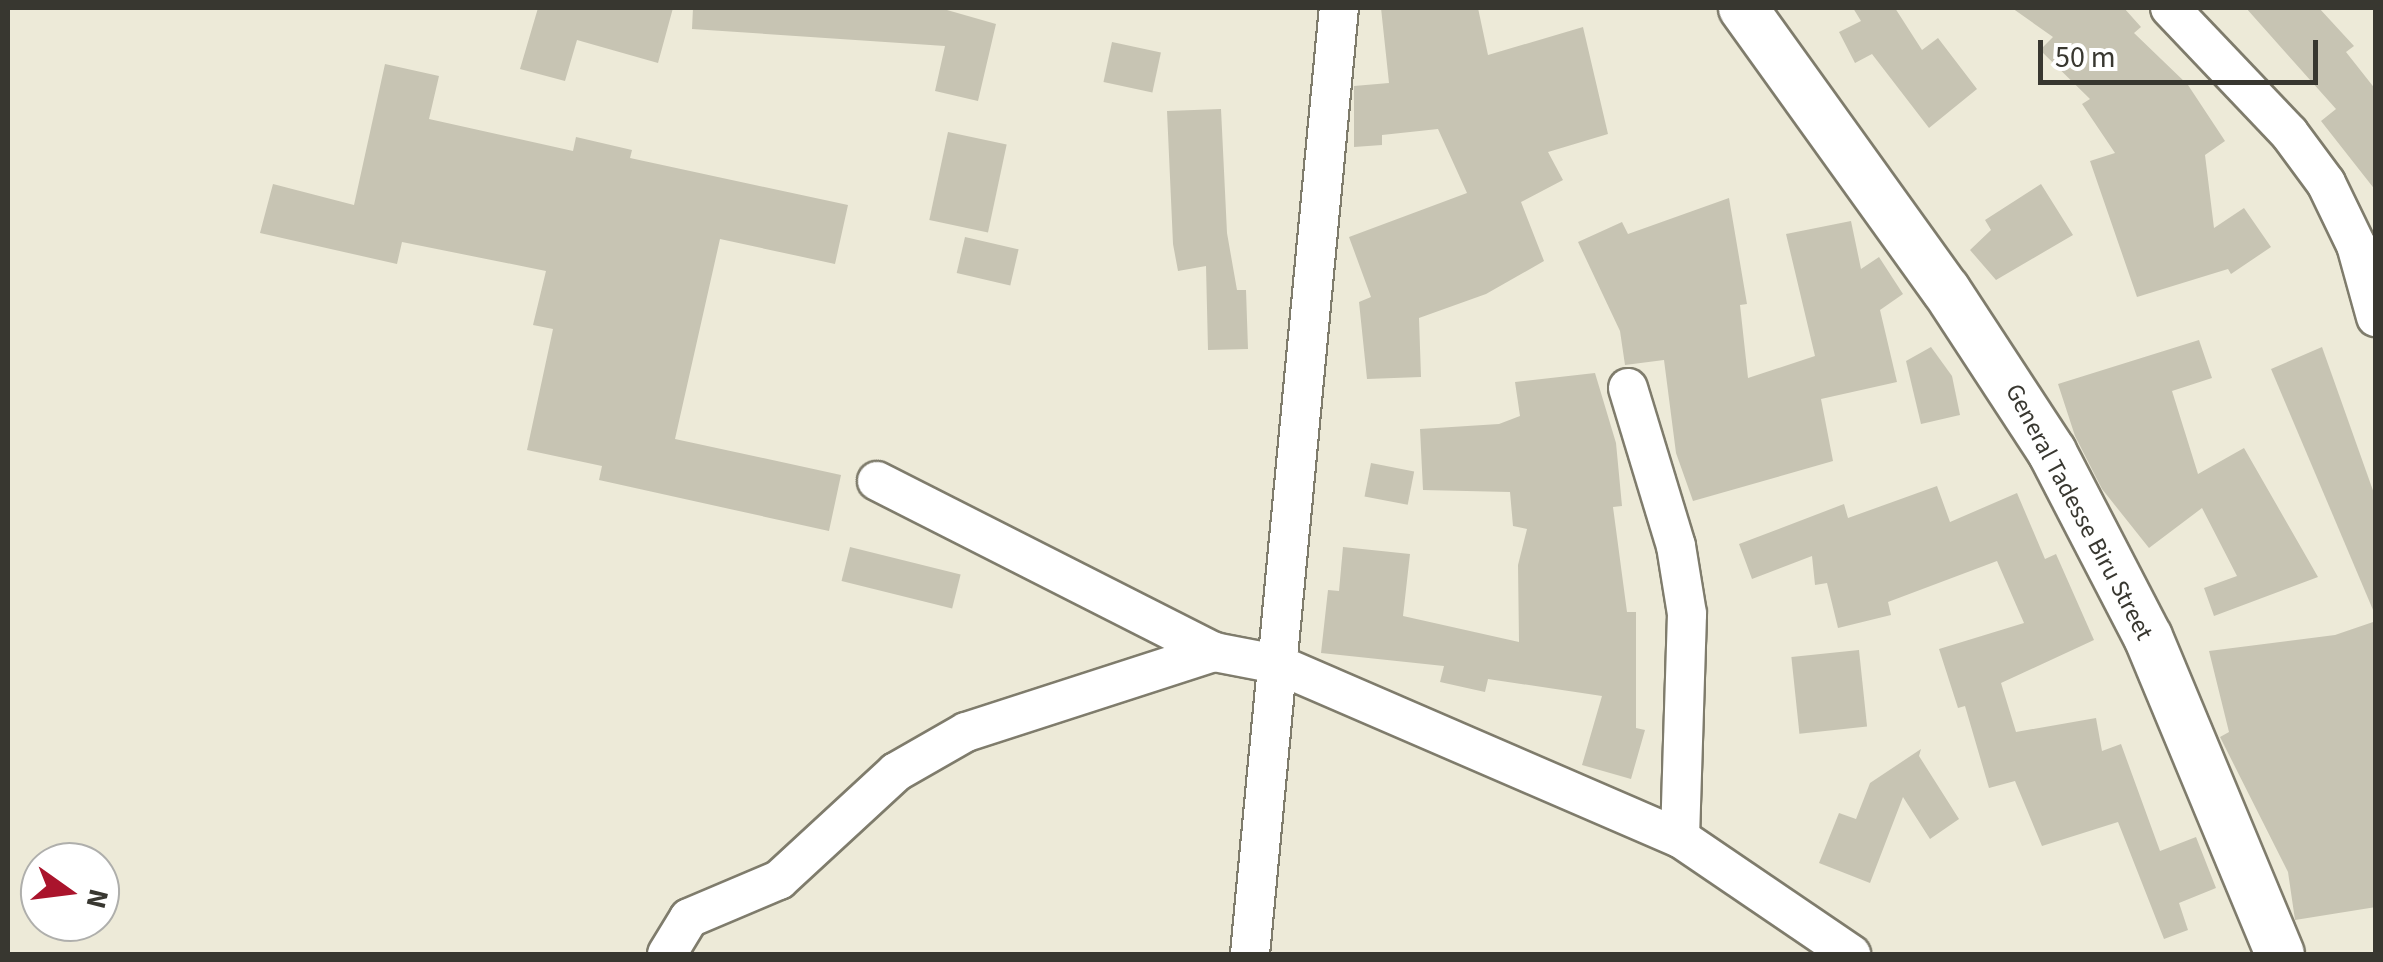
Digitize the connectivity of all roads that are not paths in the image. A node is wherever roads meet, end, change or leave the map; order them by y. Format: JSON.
{"nodes":[{"id":1,"x":1338,"y":8,"type":"edge"},
{"id":2,"x":1742,"y":8,"type":"edge"},
{"id":3,"x":2170,"y":8,"type":"edge"},
{"id":4,"x":2376,"y":318,"type":"edge"},
{"id":5,"x":1628,"y":388,"type":"dead end"},
{"id":6,"x":877,"y":481,"type":"dead end"},
{"id":7,"x":1214,"y":652,"type":"junction"},
{"id":8,"x":1277,"y":664,"type":"junction"},
{"id":9,"x":1680,"y":838,"type":"junction"},
{"id":10,"x":667,"y":954,"type":"edge"},
{"id":11,"x":1250,"y":954,"type":"edge"},
{"id":12,"x":1851,"y":954,"type":"edge"},
{"id":13,"x":2280,"y":954,"type":"edge"}],
"edges":[{"from":1,"to":8,"type":"street"},
{"from":2,"to":13,"type":"street","name":"General Tadesse Biru Street"},
{"from":3,"to":4,"type":"street"},
{"from":5,"to":9,"type":"street"},
{"from":6,"to":7,"type":"street"},
{"from":7,"to":8,"type":"street"},
{"from":7,"to":10,"type":"street"},
{"from":8,"to":9,"type":"street"},
{"from":8,"to":11,"type":"street"},
{"from":9,"to":12,"type":"street"}]}
